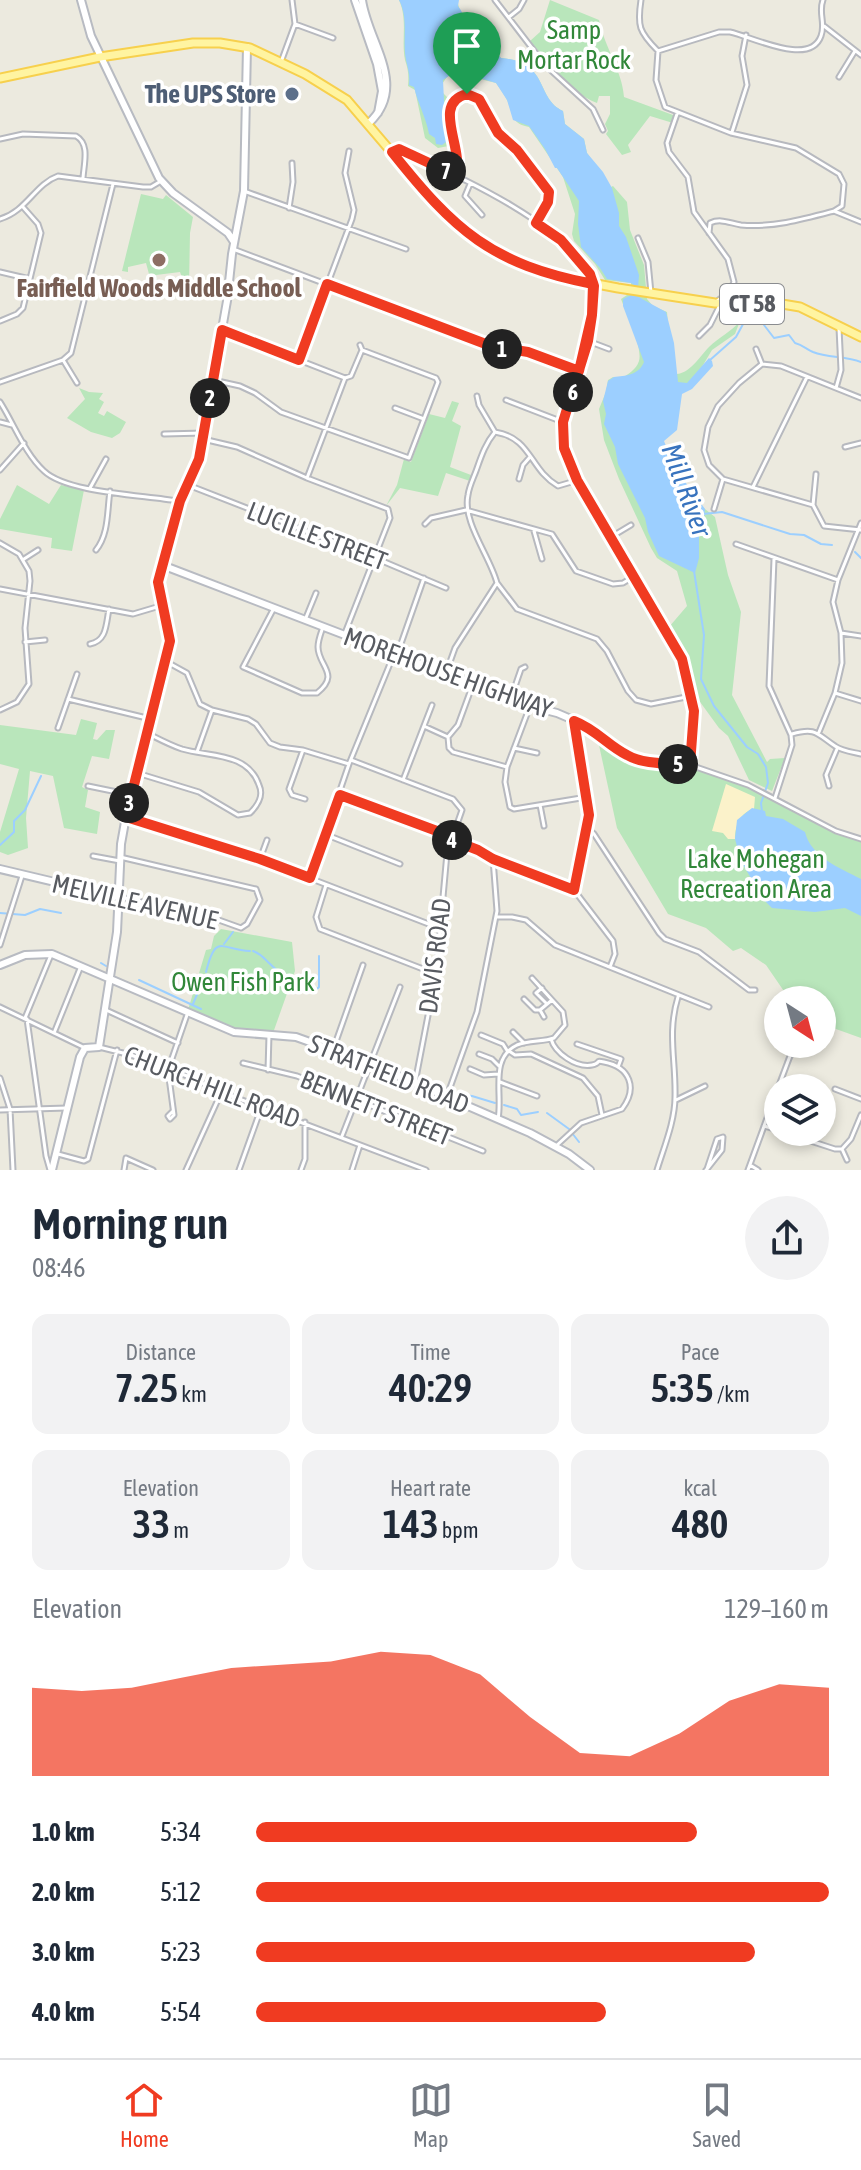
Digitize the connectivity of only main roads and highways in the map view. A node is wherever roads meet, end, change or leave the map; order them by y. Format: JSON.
{"nodes":[{"id":1,"x":81,"y":0,"type":"edge"},
{"id":2,"x":355,"y":0,"type":"edge"},
{"id":3,"x":362,"y":0,"type":"edge"},
{"id":4,"x":247,"y":47,"type":"junction"},
{"id":5,"x":100,"y":57,"type":"junction"},
{"id":6,"x":0,"y":78,"type":"edge"},
{"id":7,"x":378,"y":113,"type":"junction"},
{"id":8,"x":369,"y":123,"type":"junction"},
{"id":9,"x":237,"y":225,"type":"junction"},
{"id":10,"x":222,"y":229,"type":"junction"},
{"id":11,"x":234,"y":245,"type":"junction"},
{"id":12,"x":593,"y":284,"type":"junction"},
{"id":13,"x":861,"y":337,"type":"edge"},
{"id":14,"x":162,"y":565,"type":"junction"},
{"id":15,"x":0,"y":869,"type":"edge"},
{"id":16,"x":118,"y":897,"type":"junction"},
{"id":17,"x":1,"y":962,"type":"edge"},
{"id":18,"x":110,"y":977,"type":"junction"},
{"id":19,"x":51,"y":1170,"type":"edge"},
{"id":20,"x":590,"y":1170,"type":"edge"}],
"edges":[{"from":1,"to":5,"type":"main road"},
{"from":2,"to":7,"type":"main road"},
{"from":3,"to":7,"type":"main road"},
{"from":4,"to":5,"type":"main road","number":"CT 58"},
{"from":4,"to":8,"type":"main road","number":"CT 58"},
{"from":4,"to":9,"type":"main road"},
{"from":5,"to":6,"type":"main road","number":"CT 58"},
{"from":5,"to":10,"type":"main road"},
{"from":7,"to":8,"type":"main road"},
{"from":8,"to":12,"type":"main road","number":"CT 58"},
{"from":9,"to":10,"type":"main road"},
{"from":9,"to":11,"type":"main road"},
{"from":10,"to":11,"type":"main road"},
{"from":11,"to":14,"type":"main road"},
{"from":12,"to":13,"type":"main road","number":"CT 58"},
{"from":12,"to":14,"type":"main road","name":"MOREHOUSE HIGHWAY"},
{"from":14,"to":16,"type":"main road"},
{"from":15,"to":16,"type":"main road","name":"MELVILLE AVENUE"},
{"from":16,"to":18,"type":"main road"},
{"from":17,"to":18,"type":"main road","name":"STRATFIELD ROAD"},
{"from":18,"to":19,"type":"main road","name":"CHURCH HILL ROAD"},
{"from":18,"to":20,"type":"main road","name":"STRATFIELD ROAD"}]}
